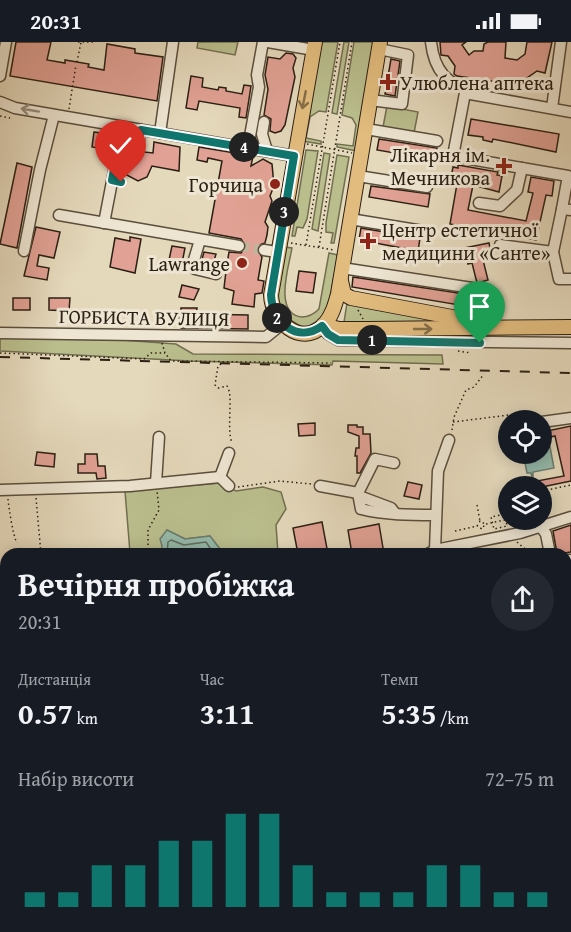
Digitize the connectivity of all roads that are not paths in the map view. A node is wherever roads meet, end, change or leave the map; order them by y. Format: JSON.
{"nodes":[{"id":1,"x":6,"y":42,"type":"edge"},
{"id":2,"x":182,"y":42,"type":"edge"},
{"id":3,"x":263,"y":42,"type":"edge"},
{"id":4,"x":268,"y":42,"type":"edge"},
{"id":5,"x":431,"y":42,"type":"edge"},
{"id":6,"x":561,"y":42,"type":"edge"},
{"id":7,"x":311,"y":44,"type":"edge"},
{"id":8,"x":379,"y":45,"type":"edge"},
{"id":9,"x":170,"y":48,"type":"edge"},
{"id":10,"x":0,"y":76,"type":"edge"},
{"id":11,"x":370,"y":100,"type":"junction"},
{"id":12,"x":0,"y":102,"type":"edge"},
{"id":13,"x":552,"y":106,"type":"junction"},
{"id":14,"x":571,"y":112,"type":"edge"},
{"id":15,"x":54,"y":115,"type":"junction"},
{"id":16,"x":264,"y":122,"type":"dead end"},
{"id":17,"x":366,"y":129,"type":"junction"},
{"id":18,"x":141,"y":130,"type":"junction"},
{"id":19,"x":160,"y":133,"type":"junction"},
{"id":20,"x":437,"y":141,"type":"dead end"},
{"id":21,"x":248,"y":147,"type":"junction"},
{"id":22,"x":295,"y":149,"type":"junction"},
{"id":23,"x":267,"y":151,"type":"junction"},
{"id":24,"x":522,"y":168,"type":"junction"},
{"id":25,"x":569,"y":175,"type":"edge"},
{"id":26,"x":358,"y":176,"type":"junction"},
{"id":27,"x":427,"y":187,"type":"dead end"},
{"id":28,"x":479,"y":203,"type":"dead end"},
{"id":29,"x":566,"y":209,"type":"edge"},
{"id":30,"x":59,"y":215,"type":"dead end"},
{"id":31,"x":350,"y":219,"type":"junction"},
{"id":32,"x":104,"y":223,"type":"junction"},
{"id":33,"x":423,"y":231,"type":"dead end"},
{"id":34,"x":200,"y":240,"type":"junction"},
{"id":35,"x":500,"y":244,"type":"dead end"},
{"id":36,"x":239,"y":246,"type":"tunnel mouth"},
{"id":37,"x":24,"y":251,"type":"dead end"},
{"id":38,"x":553,"y":252,"type":"junction"},
{"id":39,"x":216,"y":274,"type":"dead end"},
{"id":40,"x":341,"y":275,"type":"junction"},
{"id":41,"x":571,"y":279,"type":"edge"},
{"id":42,"x":472,"y":288,"type":"dead end"},
{"id":43,"x":282,"y":324,"type":"junction"},
{"id":44,"x":323,"y":326,"type":"junction"},
{"id":45,"x":571,"y":327,"type":"edge"},
{"id":46,"x":515,"y":329,"type":"junction"},
{"id":47,"x":0,"y":333,"type":"edge"},
{"id":48,"x":571,"y":343,"type":"edge"},
{"id":49,"x":571,"y":418,"type":"edge"},
{"id":50,"x":552,"y":420,"type":"edge"},
{"id":51,"x":159,"y":436,"type":"dead end"},
{"id":52,"x":449,"y":440,"type":"road end"},
{"id":53,"x":229,"y":453,"type":"road end"},
{"id":54,"x":394,"y":463,"type":"dead end"},
{"id":55,"x":220,"y":477,"type":"junction"},
{"id":56,"x":156,"y":483,"type":"junction"},
{"id":57,"x":229,"y":486,"type":"road end"},
{"id":58,"x":320,"y":486,"type":"road end"},
{"id":59,"x":4,"y":489,"type":"edge"},
{"id":60,"x":358,"y":495,"type":"junction"},
{"id":61,"x":435,"y":515,"type":"junction"},
{"id":62,"x":571,"y":517,"type":"edge"},
{"id":63,"x":552,"y":523,"type":"edge"},
{"id":64,"x":529,"y":530,"type":"edge"},
{"id":65,"x":543,"y":530,"type":"edge"},
{"id":66,"x":432,"y":548,"type":"edge"},
{"id":67,"x":450,"y":548,"type":"edge"},
{"id":68,"x":549,"y":548,"type":"edge"}],
"edges":[{"from":1,"to":10,"type":"street"},
{"from":2,"to":9,"type":"street"},
{"from":3,"to":21,"type":"street"},
{"from":4,"to":7,"type":"street"},
{"from":5,"to":13,"type":"street"},
{"from":6,"to":13,"type":"street"},
{"from":7,"to":22,"type":"main road","one_way":true},
{"from":8,"to":11,"type":"main road"},
{"from":8,"to":11,"type":"street"},
{"from":9,"to":19,"type":"street"},
{"from":11,"to":17,"type":"main road"},
{"from":15,"to":12,"type":"street","one_way":true},
{"from":13,"to":14,"type":"street"},
{"from":13,"to":24,"type":"street"},
{"from":15,"to":18,"type":"street"},
{"from":15,"to":37,"type":"street"},
{"from":16,"to":23,"type":"street"},
{"from":17,"to":20,"type":"street"},
{"from":17,"to":26,"type":"main road"},
{"from":18,"to":19,"type":"street"},
{"from":18,"to":32,"type":"street"},
{"from":19,"to":21,"type":"street"},
{"from":21,"to":23,"type":"street"},
{"from":22,"to":23,"type":"street"},
{"from":22,"to":43,"type":"main road"},
{"from":24,"to":25,"type":"street"},
{"from":24,"to":28,"type":"street"},
{"from":25,"to":29,"type":"street"},
{"from":26,"to":27,"type":"street"},
{"from":26,"to":31,"type":"main road"},
{"from":29,"to":38,"type":"street"},
{"from":30,"to":32,"type":"street"},
{"from":31,"to":33,"type":"street"},
{"from":31,"to":40,"type":"main road"},
{"from":32,"to":34,"type":"street"},
{"from":34,"to":36,"type":"street"},
{"from":34,"to":39,"type":"street"},
{"from":35,"to":38,"type":"street"},
{"from":38,"to":41,"type":"street"},
{"from":40,"to":42,"type":"street"},
{"from":40,"to":44,"type":"main road"},
{"from":40,"to":46,"type":"main road"},
{"from":43,"to":44,"type":"main road"},
{"from":43,"to":47,"type":"street","name":"ГОРБИСТА ВУЛИЦЯ"},
{"from":44,"to":46,"type":"main road","one_way":true},
{"from":44,"to":48,"type":"street"},
{"from":45,"to":46,"type":"main road"},
{"from":49,"to":50,"type":"street"},
{"from":51,"to":56,"type":"street"},
{"from":52,"to":61,"type":"street"},
{"from":53,"to":55,"type":"street"},
{"from":54,"to":60,"type":"street"},
{"from":55,"to":56,"type":"street"},
{"from":55,"to":57,"type":"street"},
{"from":56,"to":59,"type":"street"},
{"from":58,"to":60,"type":"street"},
{"from":60,"to":61,"type":"street"},
{"from":61,"to":66,"type":"street"},
{"from":62,"to":63,"type":"street"},
{"from":64,"to":67,"type":"street"},
{"from":65,"to":68,"type":"street"}]}
